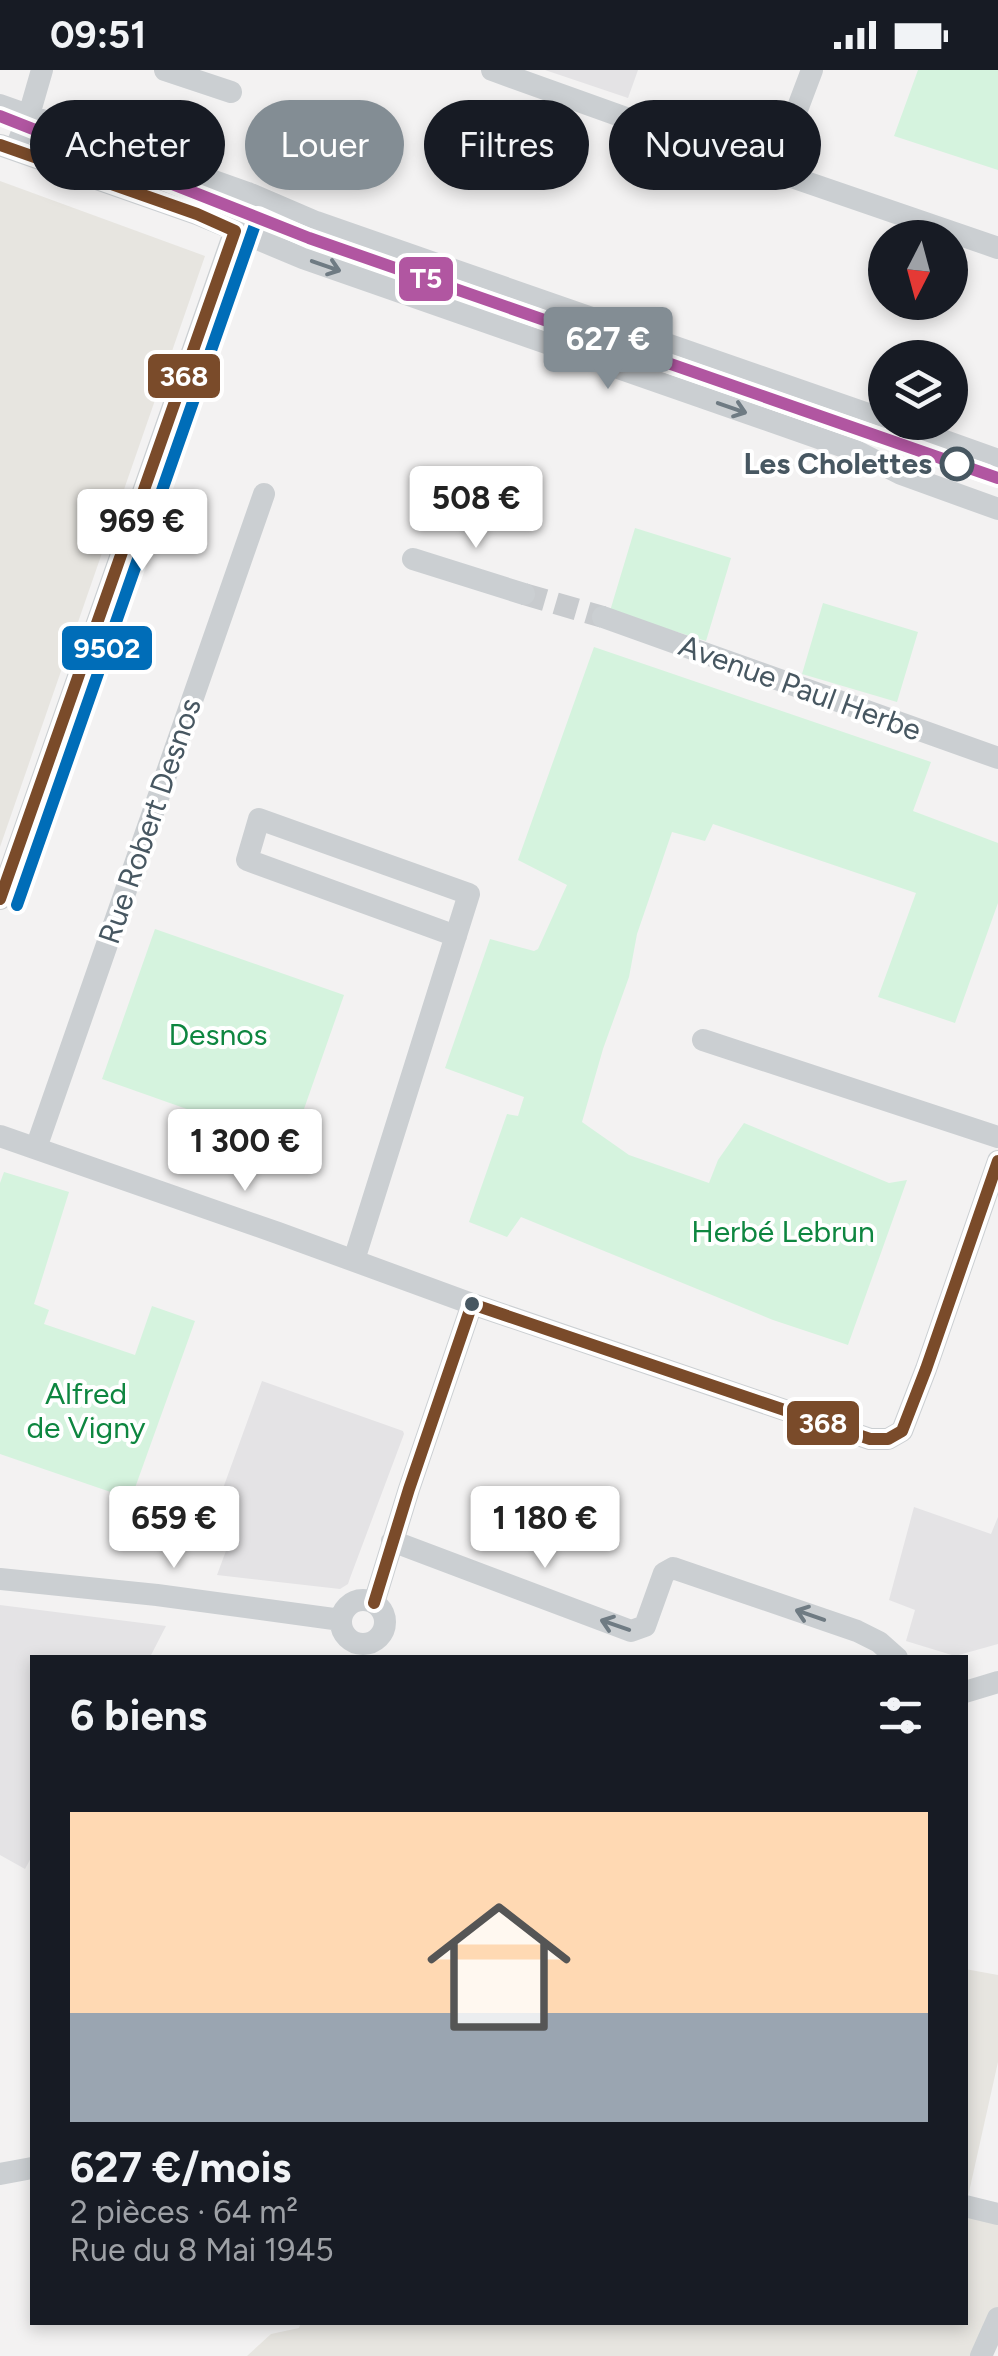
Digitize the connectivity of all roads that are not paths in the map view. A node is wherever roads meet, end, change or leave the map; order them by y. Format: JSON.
{"nodes":[{"id":1,"x":42,"y":70,"type":"edge"},
{"id":2,"x":165,"y":70,"type":"edge"},
{"id":3,"x":492,"y":70,"type":"edge"},
{"id":4,"x":812,"y":70,"type":"edge"},
{"id":5,"x":231,"y":92,"type":"dead end"},
{"id":6,"x":801,"y":100,"type":"edge"},
{"id":7,"x":0,"y":105,"type":"edge"},
{"id":8,"x":29,"y":115,"type":"junction"},
{"id":9,"x":8,"y":148,"type":"edge"},
{"id":10,"x":248,"y":193,"type":"junction"},
{"id":11,"x":235,"y":231,"type":"junction"},
{"id":12,"x":998,"y":248,"type":"edge"},
{"id":13,"x":868,"y":414,"type":"edge"},
{"id":14,"x":942,"y":440,"type":"edge"},
{"id":15,"x":998,"y":460,"type":"edge"},
{"id":16,"x":264,"y":494,"type":"dead end"},
{"id":17,"x":998,"y":509,"type":"edge"},
{"id":18,"x":413,"y":559,"type":"dead end"},
{"id":19,"x":524,"y":594,"type":"tunnel mouth"},
{"id":20,"x":602,"y":618,"type":"tunnel mouth"},
{"id":21,"x":998,"y":758,"type":"edge"},
{"id":22,"x":0,"y":899,"type":"edge"},
{"id":23,"x":456,"y":936,"type":"junction"},
{"id":24,"x":703,"y":1040,"type":"dead end"},
{"id":25,"x":0,"y":1136,"type":"edge"},
{"id":26,"x":998,"y":1136,"type":"edge"},
{"id":27,"x":36,"y":1148,"type":"junction"},
{"id":28,"x":998,"y":1161,"type":"edge"},
{"id":29,"x":354,"y":1260,"type":"junction"},
{"id":30,"x":472,"y":1304,"type":"junction"},
{"id":31,"x":392,"y":1541,"type":"junction"},
{"id":32,"x":0,"y":1579,"type":"edge"},
{"id":33,"x":374,"y":1602,"type":"junction"},
{"id":34,"x":341,"y":1620,"type":"junction"},
{"id":35,"x":351,"y":1650,"type":"edge"},
{"id":36,"x":893,"y":1655,"type":"edge"},
{"id":37,"x":998,"y":1682,"type":"edge"},
{"id":38,"x":968,"y":1691,"type":"edge"},
{"id":39,"x":30,"y":2168,"type":"edge"},
{"id":40,"x":0,"y":2174,"type":"edge"},
{"id":41,"x":968,"y":2207,"type":"edge"},
{"id":42,"x":998,"y":2214,"type":"edge"},
{"id":43,"x":998,"y":2318,"type":"edge"},
{"id":44,"x":981,"y":2356,"type":"edge"}],
"edges":[{"from":1,"to":8,"type":"street"},
{"from":2,"to":5,"type":"street"},
{"from":3,"to":12,"type":"street"},
{"from":4,"to":6,"type":"street"},
{"from":7,"to":8,"type":"street"},
{"from":8,"to":9,"type":"street"},
{"from":8,"to":10,"type":"street"},
{"from":9,"to":11,"type":"street"},
{"from":10,"to":11,"type":"street"},
{"from":10,"to":13,"type":"street"},
{"from":11,"to":17,"type":"street","one_way":true},
{"from":11,"to":22,"type":"street"},
{"from":14,"to":15,"type":"street"},
{"from":16,"to":27,"type":"street","name":"Rue Robert Desnos"},
{"from":18,"to":19,"type":"street"},
{"from":20,"to":21,"type":"street","name":"Avenue Paul Herbe"},
{"from":23,"to":23,"type":"street"},
{"from":23,"to":29,"type":"street"},
{"from":24,"to":26,"type":"street"},
{"from":25,"to":27,"type":"street"},
{"from":27,"to":29,"type":"street"},
{"from":28,"to":30,"type":"street"},
{"from":29,"to":30,"type":"street"},
{"from":30,"to":31,"type":"street"},
{"from":31,"to":33,"type":"street"},
{"from":36,"to":31,"type":"street","one_way":true},
{"from":32,"to":34,"type":"street"},
{"from":33,"to":34,"type":"street"},
{"from":33,"to":35,"type":"street"},
{"from":34,"to":35,"type":"street"},
{"from":37,"to":38,"type":"street"},
{"from":39,"to":40,"type":"street"},
{"from":41,"to":42,"type":"street"},
{"from":43,"to":44,"type":"street"}]}
